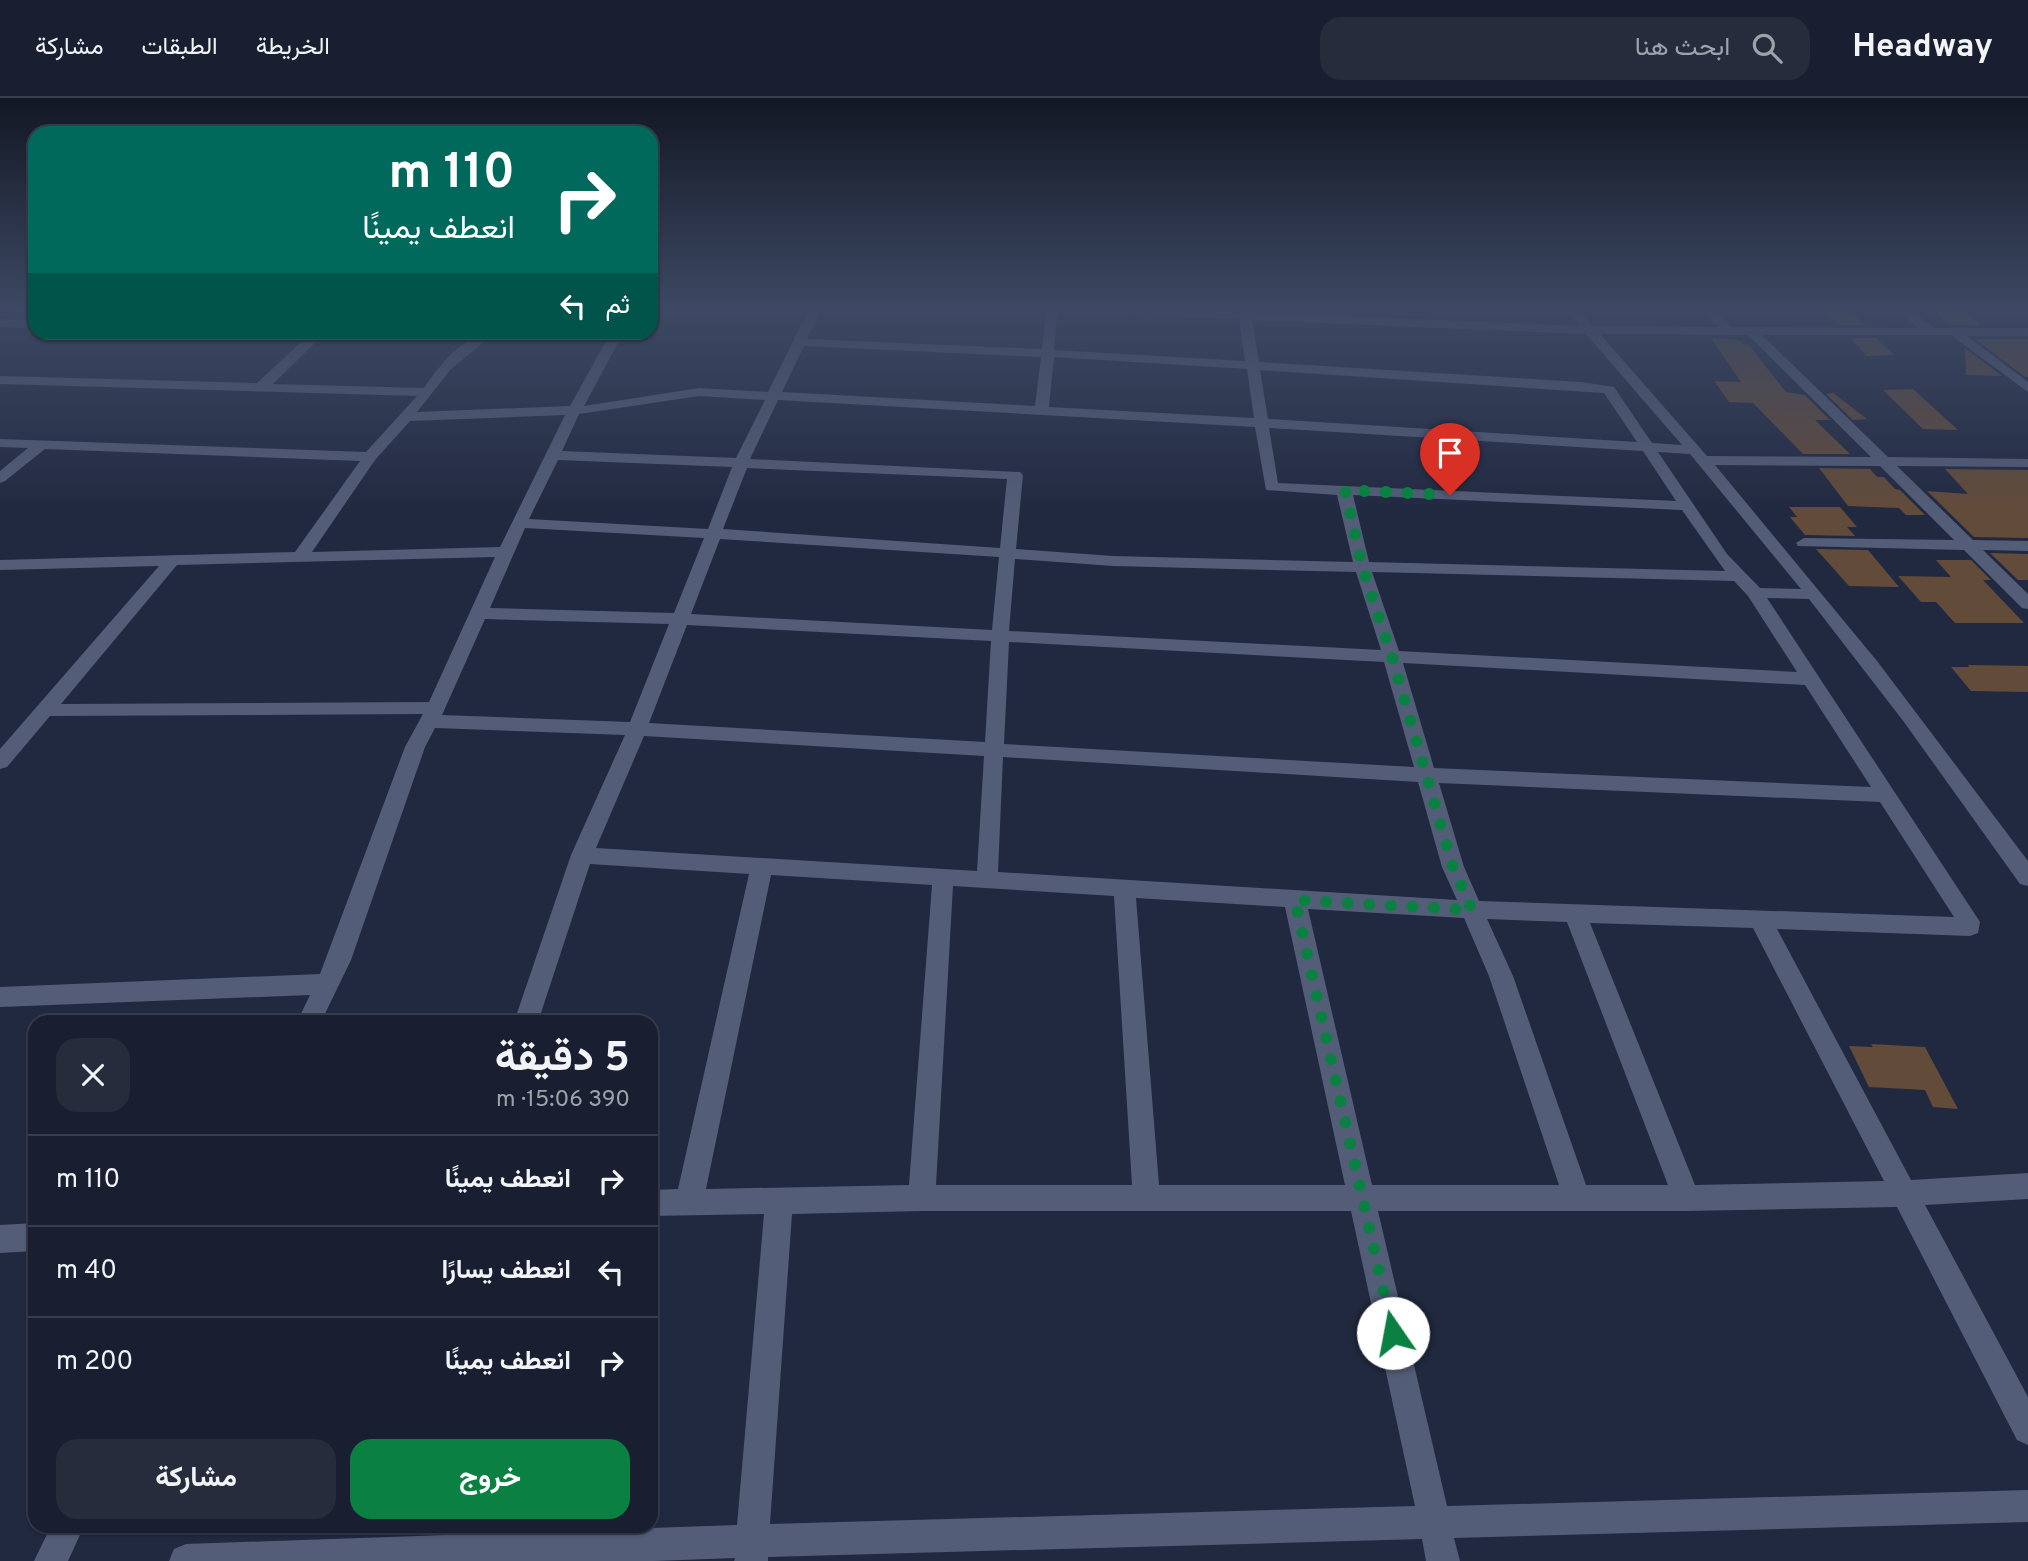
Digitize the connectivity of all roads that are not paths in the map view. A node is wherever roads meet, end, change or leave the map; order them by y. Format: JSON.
{"nodes":[{"id":1,"x":271,"y":377,"type":"edge"},
{"id":2,"x":438,"y":377,"type":"edge"},
{"id":3,"x":593,"y":377,"type":"edge"},
{"id":4,"x":781,"y":377,"type":"edge"},
{"id":5,"x":1045,"y":377,"type":"edge"},
{"id":6,"x":1255,"y":377,"type":"edge"},
{"id":7,"x":1431,"y":377,"type":"edge"},
{"id":8,"x":1631,"y":377,"type":"edge"},
{"id":9,"x":1798,"y":377,"type":"edge"},
{"id":10,"x":2014,"y":377,"type":"edge"},
{"id":11,"x":0,"y":380,"type":"edge"},
{"id":12,"x":260,"y":388,"type":"junction"},
{"id":13,"x":2028,"y":388,"type":"edge"},
{"id":14,"x":428,"y":392,"type":"junction"},
{"id":15,"x":773,"y":394,"type":"junction"},
{"id":16,"x":1042,"y":410,"type":"junction"},
{"id":17,"x":574,"y":411,"type":"junction"},
{"id":18,"x":406,"y":417,"type":"junction"},
{"id":19,"x":1260,"y":423,"type":"junction"},
{"id":20,"x":0,"y":443,"type":"edge"},
{"id":21,"x":41,"y":445,"type":"junction"},
{"id":22,"x":1648,"y":448,"type":"junction"},
{"id":23,"x":553,"y":455,"type":"junction"},
{"id":24,"x":1699,"y":455,"type":"junction"},
{"id":25,"x":370,"y":457,"type":"junction"},
{"id":26,"x":742,"y":461,"type":"junction"},
{"id":27,"x":1885,"y":462,"type":"junction"},
{"id":28,"x":2028,"y":463,"type":"edge"},
{"id":29,"x":0,"y":478,"type":"edge"},
{"id":30,"x":1345,"y":490,"type":"junction"},
{"id":31,"x":1689,"y":506,"type":"junction"},
{"id":32,"x":519,"y":523,"type":"junction"},
{"id":33,"x":712,"y":533,"type":"junction"},
{"id":34,"x":1804,"y":543,"type":"dead end"},
{"id":35,"x":2028,"y":546,"type":"edge"},
{"id":36,"x":1968,"y":547,"type":"junction"},
{"id":37,"x":506,"y":552,"type":"junction"},
{"id":38,"x":1008,"y":554,"type":"junction"},
{"id":39,"x":301,"y":556,"type":"junction"},
{"id":40,"x":173,"y":560,"type":"junction"},
{"id":41,"x":0,"y":565,"type":"edge"},
{"id":42,"x":1362,"y":566,"type":"junction"},
{"id":43,"x":1737,"y":576,"type":"junction"},
{"id":44,"x":1755,"y":593,"type":"junction"},
{"id":45,"x":1812,"y":594,"type":"junction"},
{"id":46,"x":2028,"y":604,"type":"edge"},
{"id":47,"x":479,"y":613,"type":"junction"},
{"id":48,"x":679,"y":619,"type":"junction"},
{"id":49,"x":1000,"y":636,"type":"junction"},
{"id":50,"x":1392,"y":657,"type":"junction"},
{"id":51,"x":1809,"y":679,"type":"junction"},
{"id":52,"x":43,"y":710,"type":"junction"},
{"id":53,"x":432,"y":715,"type":"junction"},
{"id":54,"x":637,"y":729,"type":"junction"},
{"id":55,"x":993,"y":750,"type":"junction"},
{"id":56,"x":0,"y":762,"type":"edge"},
{"id":57,"x":1425,"y":775,"type":"junction"},
{"id":58,"x":1885,"y":796,"type":"junction"},
{"id":59,"x":582,"y":855,"type":"junction"},
{"id":60,"x":762,"y":866,"type":"junction"},
{"id":61,"x":943,"y":877,"type":"junction"},
{"id":62,"x":2028,"y":878,"type":"edge"},
{"id":63,"x":987,"y":879,"type":"junction"},
{"id":64,"x":1125,"y":888,"type":"junction"},
{"id":65,"x":1295,"y":900,"type":"junction"},
{"id":66,"x":1472,"y":910,"type":"junction"},
{"id":67,"x":1576,"y":915,"type":"junction"},
{"id":68,"x":1760,"y":919,"type":"junction"},
{"id":69,"x":327,"y":984,"type":"junction"},
{"id":70,"x":0,"y":998,"type":"edge"},
{"id":71,"x":312,"y":1015,"type":"edge"},
{"id":72,"x":528,"y":1015,"type":"edge"},
{"id":73,"x":2028,"y":1186,"type":"edge"},
{"id":74,"x":1903,"y":1192,"type":"junction"},
{"id":75,"x":1146,"y":1196,"type":"junction"},
{"id":76,"x":1363,"y":1197,"type":"junction"},
{"id":77,"x":922,"y":1198,"type":"junction"},
{"id":78,"x":1577,"y":1198,"type":"junction"},
{"id":79,"x":1687,"y":1198,"type":"junction"},
{"id":80,"x":779,"y":1201,"type":"junction"},
{"id":81,"x":658,"y":1203,"type":"edge"},
{"id":82,"x":690,"y":1203,"type":"junction"},
{"id":83,"x":28,"y":1237,"type":"edge"},
{"id":84,"x":0,"y":1239,"type":"edge"},
{"id":85,"x":2028,"y":1429,"type":"edge"},
{"id":86,"x":2028,"y":1506,"type":"edge"},
{"id":87,"x":1435,"y":1524,"type":"junction"},
{"id":88,"x":65,"y":1533,"type":"edge"},
{"id":89,"x":752,"y":1551,"type":"edge"},
{"id":90,"x":51,"y":1561,"type":"edge"},
{"id":91,"x":186,"y":1561,"type":"edge"},
{"id":92,"x":1443,"y":1561,"type":"edge"}],
"edges":[{"from":1,"to":12,"type":"street"},
{"from":2,"to":14,"type":"street"},
{"from":3,"to":17,"type":"street"},
{"from":4,"to":15,"type":"street"},
{"from":5,"to":16,"type":"street"},
{"from":6,"to":19,"type":"street"},
{"from":7,"to":22,"type":"street"},
{"from":8,"to":24,"type":"street"},
{"from":9,"to":27,"type":"street"},
{"from":10,"to":13,"type":"street"},
{"from":11,"to":12,"type":"street"},
{"from":12,"to":14,"type":"street"},
{"from":14,"to":18,"type":"street"},
{"from":15,"to":16,"type":"street"},
{"from":15,"to":17,"type":"street"},
{"from":15,"to":26,"type":"street"},
{"from":16,"to":19,"type":"street"},
{"from":17,"to":18,"type":"street"},
{"from":17,"to":23,"type":"street"},
{"from":18,"to":25,"type":"street"},
{"from":19,"to":22,"type":"street"},
{"from":19,"to":30,"type":"street"},
{"from":20,"to":21,"type":"street"},
{"from":21,"to":25,"type":"street"},
{"from":21,"to":29,"type":"street"},
{"from":22,"to":24,"type":"street"},
{"from":22,"to":31,"type":"street"},
{"from":23,"to":26,"type":"street"},
{"from":23,"to":32,"type":"street"},
{"from":24,"to":27,"type":"street"},
{"from":24,"to":45,"type":"street"},
{"from":25,"to":39,"type":"street"},
{"from":26,"to":33,"type":"street"},
{"from":26,"to":38,"type":"street"},
{"from":27,"to":28,"type":"street"},
{"from":27,"to":36,"type":"street"},
{"from":30,"to":31,"type":"street"},
{"from":30,"to":42,"type":"street"},
{"from":31,"to":43,"type":"street"},
{"from":32,"to":33,"type":"street"},
{"from":32,"to":37,"type":"street"},
{"from":33,"to":38,"type":"street"},
{"from":33,"to":48,"type":"street"},
{"from":34,"to":36,"type":"street"},
{"from":35,"to":36,"type":"street"},
{"from":36,"to":46,"type":"street"},
{"from":37,"to":39,"type":"street"},
{"from":37,"to":47,"type":"street"},
{"from":38,"to":42,"type":"street"},
{"from":38,"to":49,"type":"street"},
{"from":39,"to":40,"type":"street"},
{"from":40,"to":41,"type":"street"},
{"from":40,"to":52,"type":"street"},
{"from":42,"to":43,"type":"street"},
{"from":42,"to":50,"type":"street"},
{"from":43,"to":44,"type":"street"},
{"from":44,"to":45,"type":"street"},
{"from":44,"to":51,"type":"street"},
{"from":45,"to":62,"type":"street"},
{"from":47,"to":48,"type":"street"},
{"from":47,"to":53,"type":"street"},
{"from":48,"to":49,"type":"street"},
{"from":48,"to":54,"type":"street"},
{"from":49,"to":50,"type":"street"},
{"from":49,"to":55,"type":"street"},
{"from":50,"to":51,"type":"street"},
{"from":50,"to":57,"type":"street"},
{"from":51,"to":58,"type":"street"},
{"from":52,"to":53,"type":"street"},
{"from":52,"to":56,"type":"street"},
{"from":53,"to":54,"type":"street"},
{"from":53,"to":69,"type":"street"},
{"from":54,"to":55,"type":"street"},
{"from":54,"to":59,"type":"street"},
{"from":55,"to":57,"type":"street"},
{"from":55,"to":63,"type":"street"},
{"from":57,"to":58,"type":"street"},
{"from":57,"to":66,"type":"street"},
{"from":58,"to":68,"type":"street"},
{"from":59,"to":60,"type":"street"},
{"from":59,"to":72,"type":"street"},
{"from":60,"to":61,"type":"street"},
{"from":60,"to":82,"type":"street"},
{"from":61,"to":63,"type":"street"},
{"from":61,"to":77,"type":"street"},
{"from":63,"to":64,"type":"street"},
{"from":64,"to":65,"type":"street"},
{"from":64,"to":75,"type":"street"},
{"from":65,"to":66,"type":"street"},
{"from":65,"to":76,"type":"street"},
{"from":66,"to":67,"type":"street"},
{"from":66,"to":78,"type":"street"},
{"from":67,"to":68,"type":"street"},
{"from":67,"to":79,"type":"street"},
{"from":68,"to":74,"type":"street"},
{"from":69,"to":70,"type":"street"},
{"from":69,"to":71,"type":"street"},
{"from":73,"to":74,"type":"street"},
{"from":74,"to":79,"type":"street"},
{"from":74,"to":85,"type":"street"},
{"from":75,"to":76,"type":"street"},
{"from":75,"to":77,"type":"street"},
{"from":76,"to":78,"type":"street"},
{"from":76,"to":87,"type":"street"},
{"from":77,"to":80,"type":"street"},
{"from":78,"to":79,"type":"street"},
{"from":80,"to":82,"type":"street"},
{"from":80,"to":89,"type":"street"},
{"from":81,"to":82,"type":"street"},
{"from":83,"to":84,"type":"street"},
{"from":86,"to":87,"type":"street"},
{"from":87,"to":89,"type":"street"},
{"from":87,"to":92,"type":"street"},
{"from":88,"to":90,"type":"street"},
{"from":89,"to":91,"type":"street"}]}
